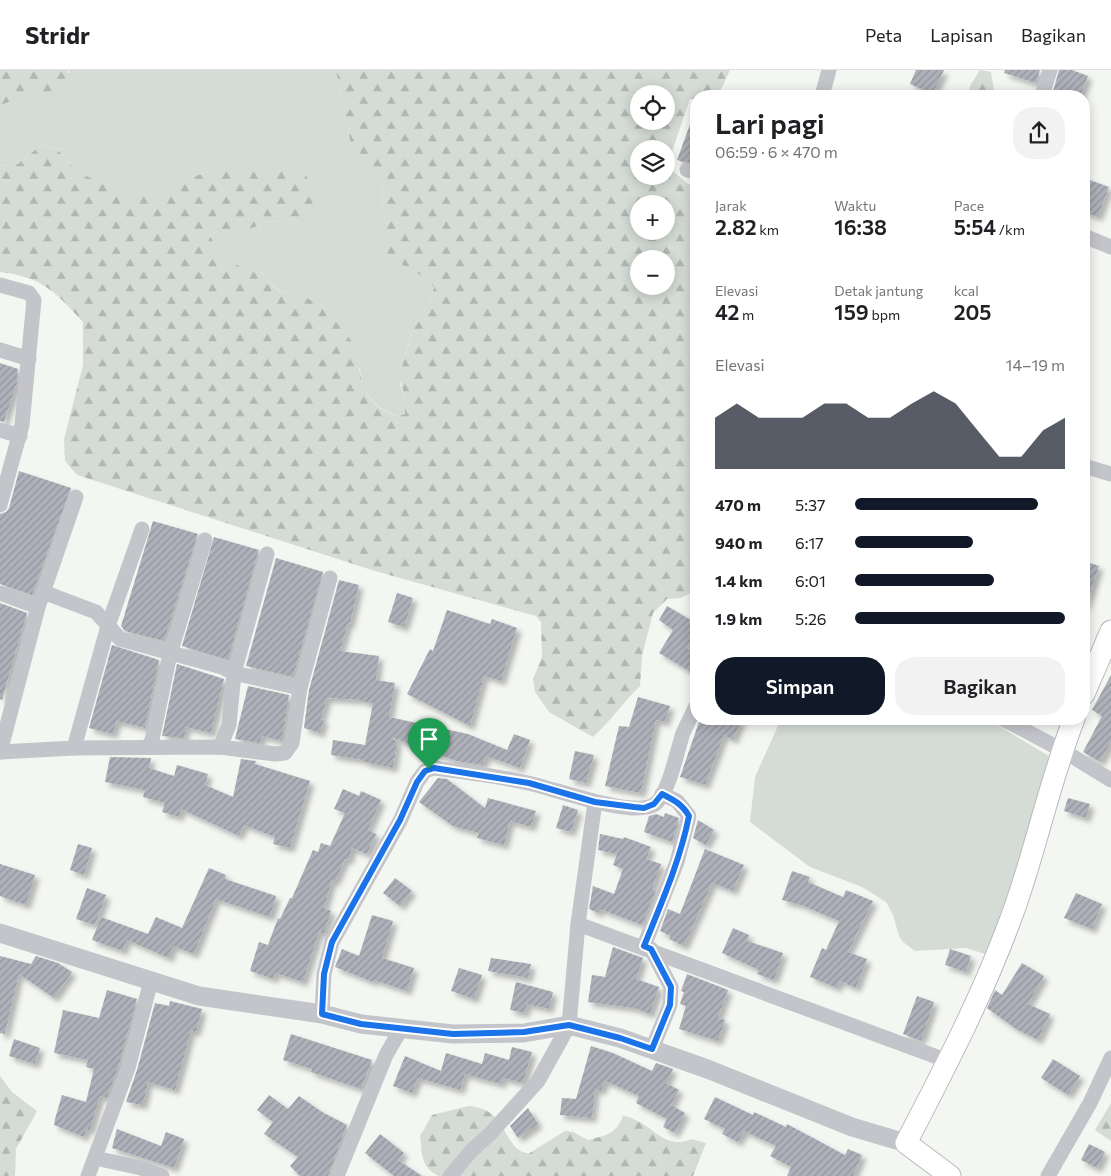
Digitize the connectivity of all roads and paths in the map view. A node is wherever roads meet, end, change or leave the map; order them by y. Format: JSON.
{"nodes":[{"id":1,"x":829,"y":70,"type":"edge"},
{"id":2,"x":1050,"y":70,"type":"edge"},
{"id":3,"x":824,"y":90,"type":"edge"},
{"id":4,"x":1044,"y":90,"type":"edge"},
{"id":5,"x":1090,"y":238,"type":"edge"},
{"id":6,"x":1111,"y":247,"type":"edge"},
{"id":7,"x":0,"y":285,"type":"edge"},
{"id":8,"x":0,"y":350,"type":"edge"},
{"id":9,"x":29,"y":359,"type":"junction"},
{"id":10,"x":0,"y":430,"type":"edge"},
{"id":11,"x":20,"y":436,"type":"junction"},
{"id":12,"x":1090,"y":468,"type":"edge"},
{"id":13,"x":1111,"y":474,"type":"edge"},
{"id":14,"x":76,"y":497,"type":"dead end"},
{"id":15,"x":1,"y":500,"type":"edge"},
{"id":16,"x":142,"y":529,"type":"dead end"},
{"id":17,"x":205,"y":540,"type":"dead end"},
{"id":18,"x":267,"y":554,"type":"dead end"},
{"id":19,"x":330,"y":578,"type":"dead end"},
{"id":20,"x":44,"y":592,"type":"junction"},
{"id":21,"x":0,"y":593,"type":"edge"},
{"id":22,"x":38,"y":607,"type":"junction"},
{"id":23,"x":108,"y":626,"type":"junction"},
{"id":24,"x":1111,"y":631,"type":"edge"},
{"id":25,"x":170,"y":654,"type":"junction"},
{"id":26,"x":234,"y":673,"type":"junction"},
{"id":27,"x":1090,"y":680,"type":"edge"},
{"id":28,"x":300,"y":688,"type":"junction"},
{"id":29,"x":690,"y":718,"type":"edge"},
{"id":30,"x":1014,"y":725,"type":"edge"},
{"id":31,"x":1072,"y":725,"type":"edge"},
{"id":32,"x":148,"y":747,"type":"junction"},
{"id":33,"x":220,"y":747,"type":"junction"},
{"id":34,"x":74,"y":748,"type":"junction"},
{"id":35,"x":1062,"y":750,"type":"junction"},
{"id":36,"x":0,"y":752,"type":"edge"},
{"id":37,"x":1111,"y":780,"type":"edge"},
{"id":38,"x":662,"y":794,"type":"junction"},
{"id":39,"x":595,"y":802,"type":"junction"},
{"id":40,"x":578,"y":924,"type":"junction"},
{"id":41,"x":0,"y":932,"type":"edge"},
{"id":42,"x":648,"y":948,"type":"junction"},
{"id":43,"x":152,"y":981,"type":"junction"},
{"id":44,"x":322,"y":1014,"type":"junction"},
{"id":45,"x":569,"y":1025,"type":"junction"},
{"id":46,"x":401,"y":1028,"type":"junction"},
{"id":47,"x":652,"y":1049,"type":"junction"},
{"id":48,"x":1111,"y":1058,"type":"edge"},
{"id":49,"x":948,"y":1061,"type":"junction"},
{"id":50,"x":906,"y":1143,"type":"junction"},
{"id":51,"x":95,"y":1158,"type":"junction"},
{"id":52,"x":343,"y":1174,"type":"edge"},
{"id":53,"x":88,"y":1176,"type":"edge"},
{"id":54,"x":162,"y":1176,"type":"edge"},
{"id":55,"x":450,"y":1176,"type":"edge"},
{"id":56,"x":950,"y":1176,"type":"edge"},
{"id":57,"x":1048,"y":1176,"type":"edge"}],
"edges":[{"from":1,"to":3,"type":"street"},
{"from":2,"to":4,"type":"street"},
{"from":5,"to":6,"type":"street"},
{"from":7,"to":9,"type":"street"},
{"from":8,"to":9,"type":"street"},
{"from":9,"to":11,"type":"street"},
{"from":10,"to":11,"type":"street"},
{"from":11,"to":15,"type":"street"},
{"from":12,"to":13,"type":"street"},
{"from":14,"to":20,"type":"street"},
{"from":16,"to":23,"type":"street"},
{"from":17,"to":25,"type":"street"},
{"from":18,"to":26,"type":"street"},
{"from":19,"to":28,"type":"street"},
{"from":20,"to":22,"type":"street"},
{"from":20,"to":23,"type":"street"},
{"from":21,"to":22,"type":"street"},
{"from":22,"to":36,"type":"street"},
{"from":23,"to":25,"type":"street"},
{"from":23,"to":34,"type":"street"},
{"from":24,"to":27,"type":"main road"},
{"from":25,"to":26,"type":"street"},
{"from":25,"to":32,"type":"street"},
{"from":26,"to":28,"type":"street"},
{"from":26,"to":33,"type":"street"},
{"from":28,"to":33,"type":"street"},
{"from":29,"to":38,"type":"street"},
{"from":30,"to":35,"type":"street"},
{"from":31,"to":35,"type":"main road"},
{"from":32,"to":33,"type":"street"},
{"from":32,"to":34,"type":"street"},
{"from":34,"to":36,"type":"street"},
{"from":35,"to":37,"type":"street"},
{"from":35,"to":49,"type":"main road"},
{"from":38,"to":39,"type":"street"},
{"from":38,"to":42,"type":"street"},
{"from":39,"to":40,"type":"street"},
{"from":39,"to":44,"type":"street"},
{"from":40,"to":42,"type":"street"},
{"from":40,"to":45,"type":"street"},
{"from":41,"to":43,"type":"street"},
{"from":42,"to":47,"type":"street"},
{"from":42,"to":49,"type":"street"},
{"from":43,"to":44,"type":"street"},
{"from":43,"to":51,"type":"street"},
{"from":44,"to":46,"type":"street"},
{"from":45,"to":46,"type":"street"},
{"from":45,"to":47,"type":"street"},
{"from":45,"to":55,"type":"street"},
{"from":46,"to":52,"type":"street"},
{"from":47,"to":50,"type":"street"},
{"from":48,"to":57,"type":"street"},
{"from":49,"to":50,"type":"main road"},
{"from":50,"to":56,"type":"main road"},
{"from":51,"to":53,"type":"street"},
{"from":51,"to":54,"type":"street"}]}
